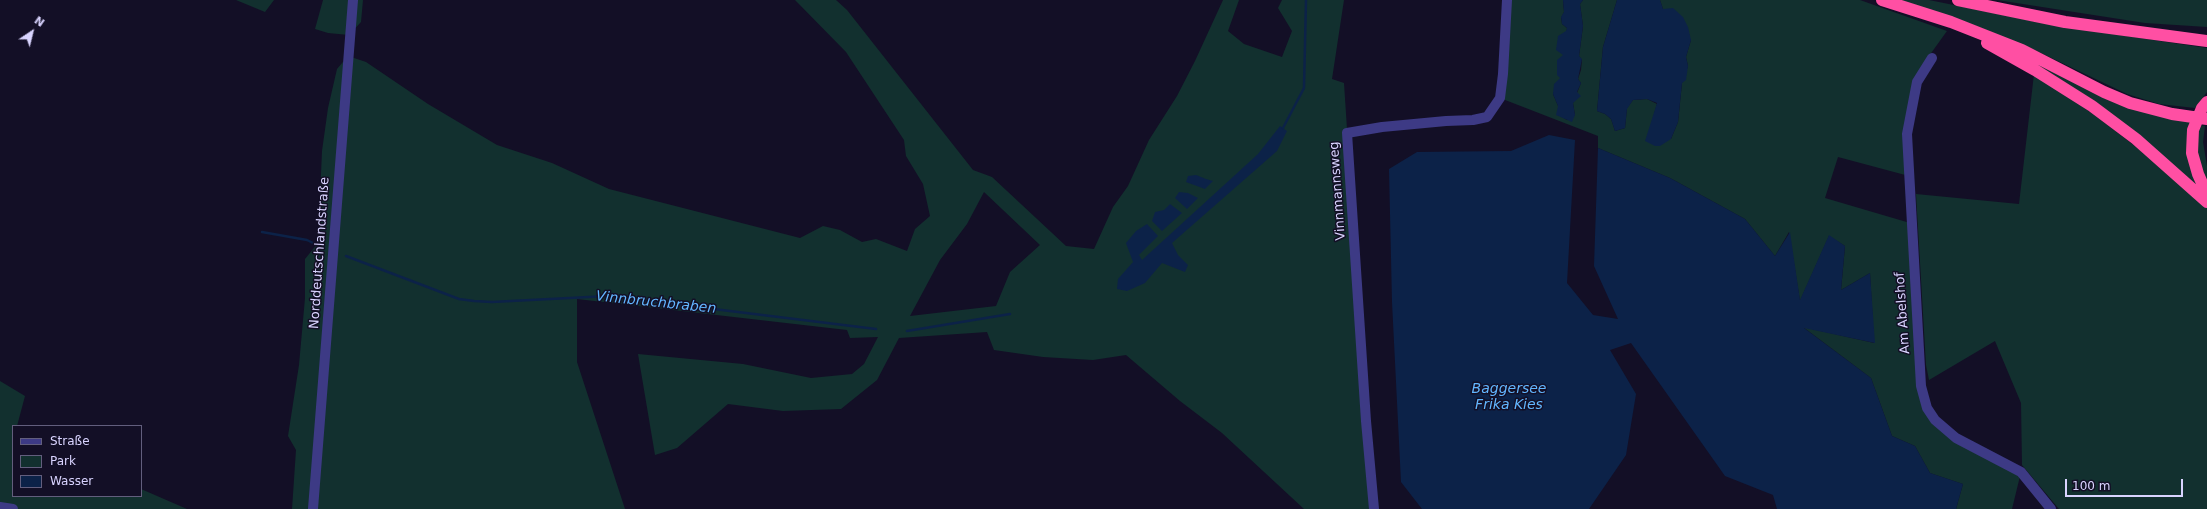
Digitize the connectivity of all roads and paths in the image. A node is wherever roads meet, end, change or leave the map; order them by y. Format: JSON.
{"nodes":[{"id":1,"x":353,"y":0,"type":"edge"},
{"id":2,"x":1508,"y":0,"type":"edge"},
{"id":3,"x":1882,"y":0,"type":"edge"},
{"id":4,"x":1958,"y":0,"type":"edge"},
{"id":5,"x":1922,"y":14,"type":"junction"},
{"id":6,"x":2207,"y":41,"type":"edge"},
{"id":7,"x":1932,"y":58,"type":"dead end"},
{"id":8,"x":2207,"y":102,"type":"edge"},
{"id":9,"x":2207,"y":119,"type":"edge"},
{"id":10,"x":2207,"y":194,"type":"edge"},
{"id":11,"x":2207,"y":202,"type":"edge"},
{"id":12,"x":0,"y":507,"type":"edge"},
{"id":13,"x":13,"y":509,"type":"edge"},
{"id":14,"x":313,"y":509,"type":"edge"},
{"id":15,"x":1374,"y":509,"type":"edge"},
{"id":16,"x":2051,"y":509,"type":"edge"}],
"edges":[{"from":1,"to":14,"type":"street","name":"Norddeutschlandstraße"},
{"from":2,"to":15,"type":"street","name":"Vinnmannsweg"},
{"from":3,"to":5,"type":"highway"},
{"from":4,"to":6,"type":"highway"},
{"from":5,"to":9,"type":"highway"},
{"from":5,"to":11,"type":"highway"},
{"from":7,"to":16,"type":"street","name":"Am Abelshof"},
{"from":8,"to":10,"type":"highway"},
{"from":12,"to":13,"type":"street"}]}
